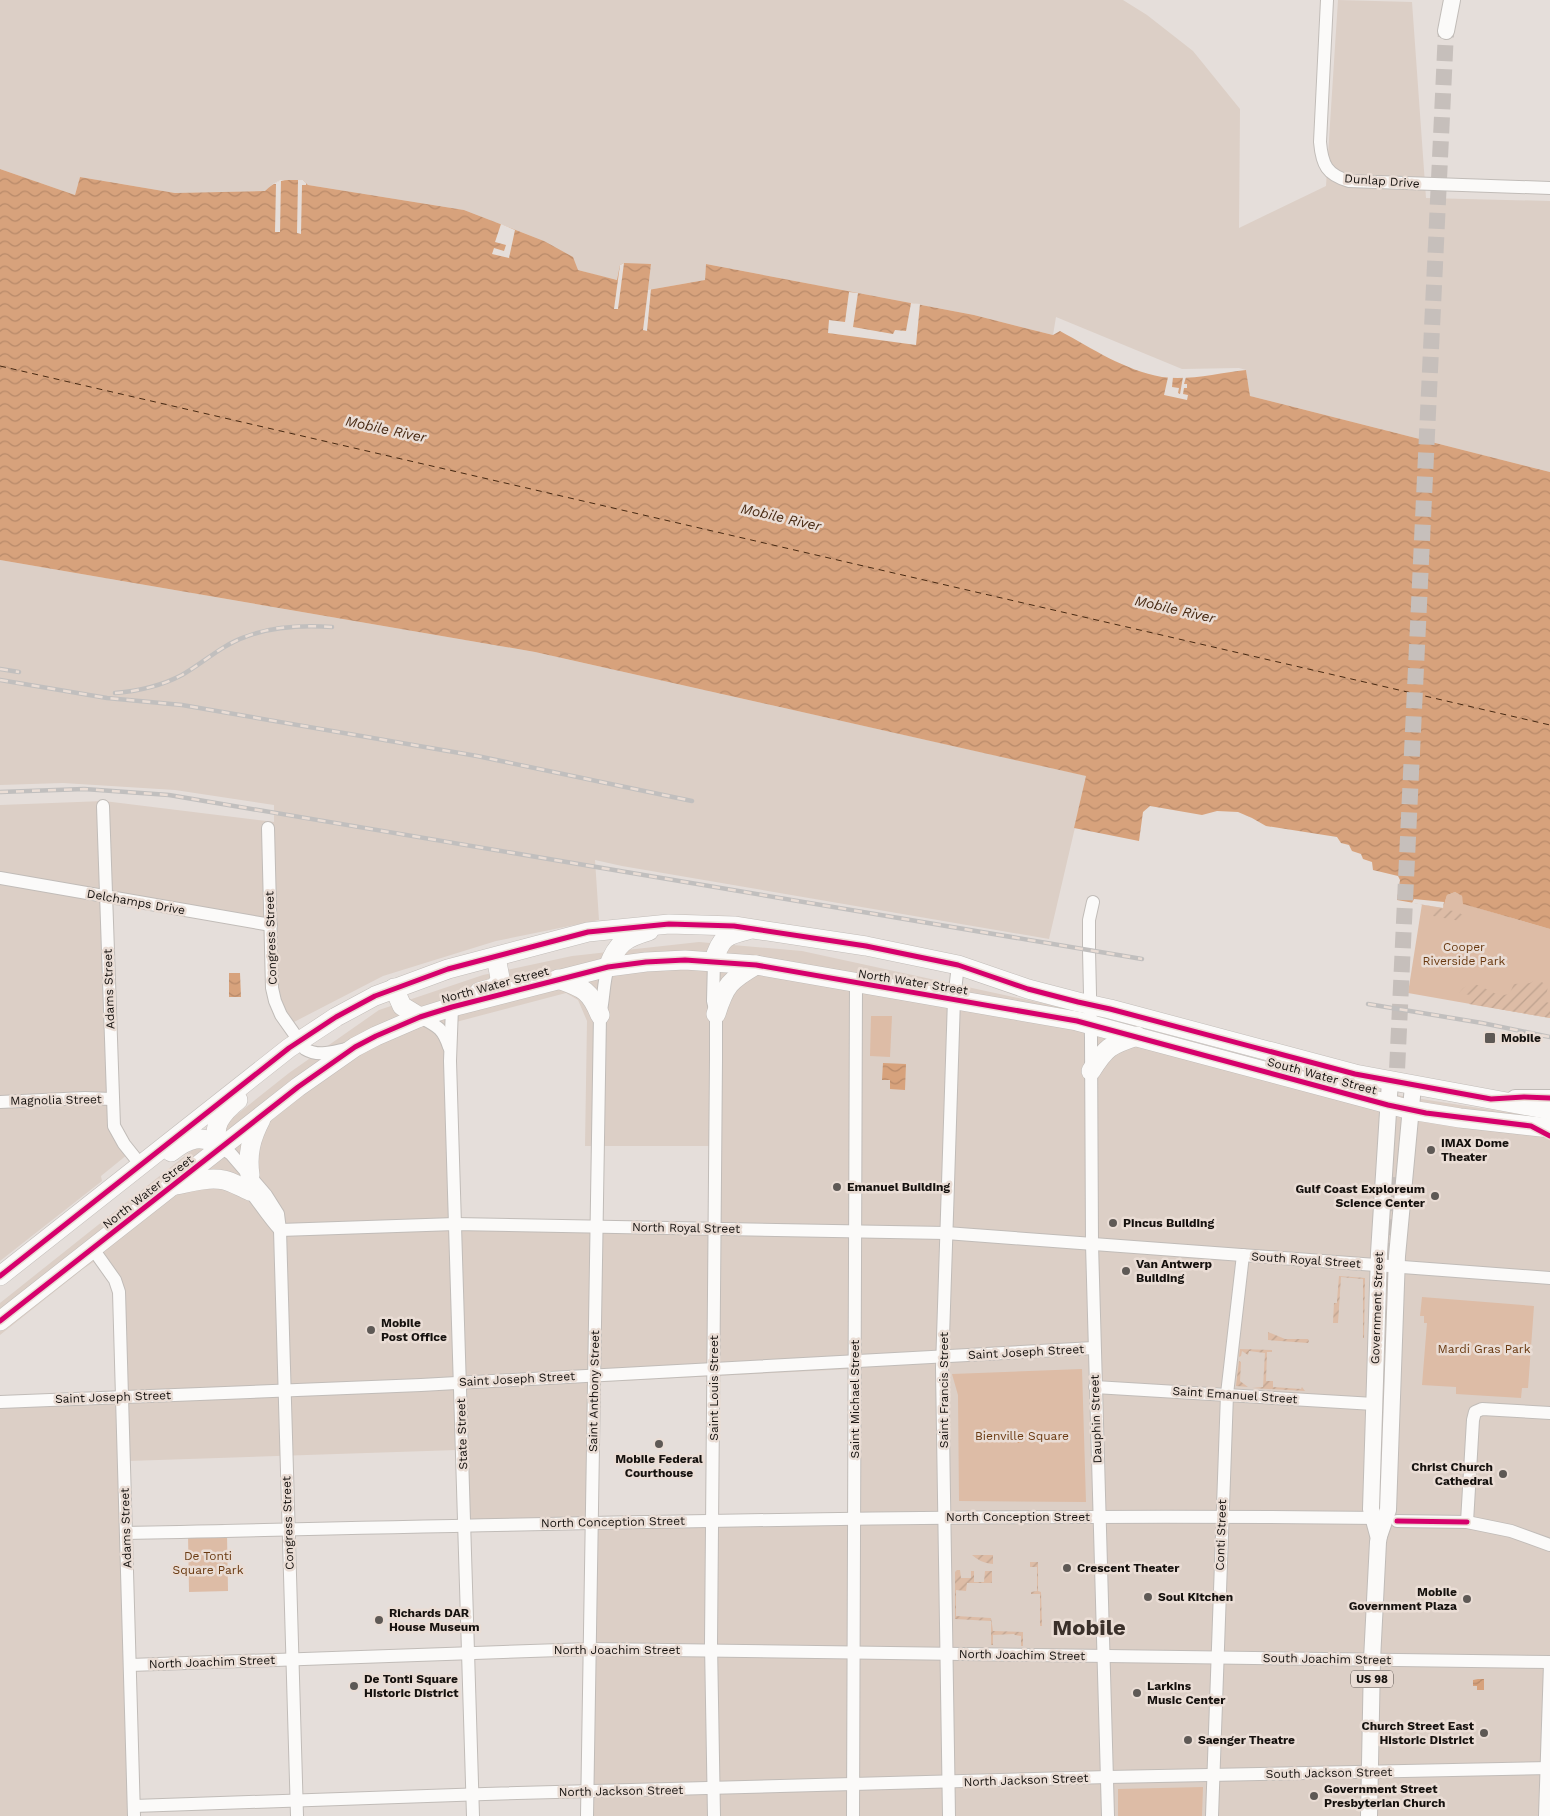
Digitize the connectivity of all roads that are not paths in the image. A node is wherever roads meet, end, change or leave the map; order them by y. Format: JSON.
{"nodes":[{"id":1,"x":1327,"y":0,"type":"edge"},
{"id":2,"x":1449,"y":1,"type":"edge"},
{"id":3,"x":1446,"y":27,"type":"tunnel mouth"},
{"id":4,"x":1550,"y":188,"type":"edge"},
{"id":5,"x":103,"y":806,"type":"dead end"},
{"id":6,"x":268,"y":828,"type":"dead end"},
{"id":7,"x":0,"y":878,"type":"edge"},
{"id":8,"x":106,"y":897,"type":"junction"},
{"id":9,"x":1093,"y":902,"type":"dead end"},
{"id":10,"x":677,"y":924,"type":"junction"},
{"id":11,"x":271,"y":925,"type":"junction"},
{"id":12,"x":756,"y":928,"type":"junction"},
{"id":13,"x":496,"y":957,"type":"junction"},
{"id":14,"x":714,"y":961,"type":"junction"},
{"id":15,"x":756,"y":965,"type":"junction"},
{"id":16,"x":958,"y":965,"type":"junction"},
{"id":17,"x":608,"y":967,"type":"junction"},
{"id":18,"x":558,"y":978,"type":"junction"},
{"id":19,"x":856,"y":983,"type":"junction"},
{"id":20,"x":394,"y":988,"type":"junction"},
{"id":21,"x":954,"y":999,"type":"junction"},
{"id":22,"x":1090,"y":1005,"type":"junction"},
{"id":23,"x":452,"y":1007,"type":"junction"},
{"id":24,"x":716,"y":1014,"type":"junction"},
{"id":25,"x":600,"y":1015,"type":"junction"},
{"id":26,"x":420,"y":1017,"type":"junction"},
{"id":27,"x":1090,"y":1024,"type":"junction"},
{"id":28,"x":1137,"y":1036,"type":"junction"},
{"id":29,"x":291,"y":1046,"type":"junction"},
{"id":30,"x":356,"y":1047,"type":"junction"},
{"id":31,"x":450,"y":1052,"type":"junction"},
{"id":32,"x":1091,"y":1071,"type":"junction"},
{"id":33,"x":1390,"y":1081,"type":"junction"},
{"id":34,"x":1413,"y":1086,"type":"junction"},
{"id":35,"x":1550,"y":1098,"type":"edge"},
{"id":36,"x":112,"y":1099,"type":"junction"},
{"id":37,"x":1491,"y":1099,"type":"junction"},
{"id":38,"x":0,"y":1102,"type":"edge"},
{"id":39,"x":1388,"y":1105,"type":"junction"},
{"id":40,"x":1541,"y":1108,"type":"edge"},
{"id":41,"x":1411,"y":1110,"type":"junction"},
{"id":42,"x":263,"y":1116,"type":"junction"},
{"id":43,"x":1531,"y":1126,"type":"junction"},
{"id":44,"x":1550,"y":1128,"type":"edge"},
{"id":45,"x":1550,"y":1136,"type":"edge"},
{"id":46,"x":221,"y":1147,"type":"junction"},
{"id":47,"x":140,"y":1164,"type":"junction"},
{"id":48,"x":250,"y":1183,"type":"junction"},
{"id":49,"x":172,"y":1186,"type":"junction"},
{"id":50,"x":80,"y":1211,"type":"junction"},
{"id":51,"x":455,"y":1224,"type":"junction"},
{"id":52,"x":596,"y":1226,"type":"junction"},
{"id":53,"x":280,"y":1230,"type":"junction"},
{"id":54,"x":715,"y":1230,"type":"junction"},
{"id":55,"x":855,"y":1231,"type":"junction"},
{"id":56,"x":946,"y":1233,"type":"junction"},
{"id":57,"x":1092,"y":1244,"type":"junction"},
{"id":58,"x":93,"y":1249,"type":"junction"},
{"id":59,"x":1243,"y":1255,"type":"junction"},
{"id":60,"x":1378,"y":1266,"type":"junction"},
{"id":61,"x":1397,"y":1267,"type":"junction"},
{"id":62,"x":0,"y":1276,"type":"edge"},
{"id":63,"x":1550,"y":1278,"type":"edge"},
{"id":64,"x":1387,"y":1282,"type":"tunnel mouth"},
{"id":65,"x":0,"y":1322,"type":"edge"},
{"id":66,"x":1094,"y":1348,"type":"junction"},
{"id":67,"x":943,"y":1356,"type":"junction"},
{"id":68,"x":855,"y":1362,"type":"junction"},
{"id":69,"x":714,"y":1370,"type":"junction"},
{"id":70,"x":594,"y":1375,"type":"junction"},
{"id":71,"x":460,"y":1382,"type":"junction"},
{"id":72,"x":1095,"y":1387,"type":"junction"},
{"id":73,"x":286,"y":1390,"type":"junction"},
{"id":74,"x":1227,"y":1394,"type":"junction"},
{"id":75,"x":122,"y":1397,"type":"junction"},
{"id":76,"x":1379,"y":1401,"type":"junction"},
{"id":77,"x":0,"y":1402,"type":"edge"},
{"id":78,"x":1550,"y":1413,"type":"edge"},
{"id":79,"x":1100,"y":1517,"type":"junction"},
{"id":80,"x":944,"y":1518,"type":"junction"},
{"id":81,"x":1222,"y":1518,"type":"junction"},
{"id":82,"x":854,"y":1519,"type":"junction"},
{"id":83,"x":713,"y":1521,"type":"junction"},
{"id":84,"x":592,"y":1522,"type":"junction"},
{"id":85,"x":1467,"y":1522,"type":"junction"},
{"id":86,"x":464,"y":1526,"type":"junction"},
{"id":87,"x":1381,"y":1526,"type":"junction"},
{"id":88,"x":289,"y":1529,"type":"junction"},
{"id":89,"x":126,"y":1533,"type":"junction"},
{"id":90,"x":1550,"y":1545,"type":"edge"},
{"id":91,"x":590,"y":1649,"type":"junction"},
{"id":92,"x":711,"y":1651,"type":"junction"},
{"id":93,"x":853,"y":1652,"type":"junction"},
{"id":94,"x":468,"y":1653,"type":"junction"},
{"id":95,"x":946,"y":1654,"type":"junction"},
{"id":96,"x":1104,"y":1656,"type":"junction"},
{"id":97,"x":1218,"y":1656,"type":"junction"},
{"id":98,"x":292,"y":1659,"type":"junction"},
{"id":99,"x":1372,"y":1660,"type":"junction"},
{"id":100,"x":1550,"y":1663,"type":"edge"},
{"id":101,"x":130,"y":1665,"type":"junction"},
{"id":102,"x":1548,"y":1768,"type":"edge"},
{"id":103,"x":1369,"y":1773,"type":"junction"},
{"id":104,"x":1214,"y":1775,"type":"junction"},
{"id":105,"x":1108,"y":1777,"type":"junction"},
{"id":106,"x":948,"y":1782,"type":"junction"},
{"id":107,"x":853,"y":1784,"type":"junction"},
{"id":108,"x":714,"y":1788,"type":"junction"},
{"id":109,"x":588,"y":1792,"type":"junction"},
{"id":110,"x":472,"y":1794,"type":"junction"},
{"id":111,"x":296,"y":1800,"type":"junction"},
{"id":112,"x":134,"y":1811,"type":"edge"},
{"id":113,"x":297,"y":1816,"type":"edge"},
{"id":114,"x":473,"y":1816,"type":"edge"},
{"id":115,"x":587,"y":1816,"type":"edge"},
{"id":116,"x":714,"y":1816,"type":"edge"},
{"id":117,"x":853,"y":1816,"type":"edge"},
{"id":118,"x":949,"y":1816,"type":"edge"},
{"id":119,"x":1108,"y":1816,"type":"edge"},
{"id":120,"x":1212,"y":1816,"type":"edge"},
{"id":121,"x":1369,"y":1816,"type":"edge"},
{"id":122,"x":1545,"y":1816,"type":"edge"}],
"edges":[{"from":1,"to":4,"type":"street","name":"Dunlap Drive"},
{"from":2,"to":3,"type":"main road"},
{"from":5,"to":8,"type":"street","name":"Adams Street"},
{"from":6,"to":11,"type":"street","name":"Congress Street"},
{"from":7,"to":8,"type":"street","name":"Delchamps Drive"},
{"from":8,"to":11,"type":"street","name":"Delchamps Drive"},
{"from":8,"to":36,"type":"street","name":"Adams Street"},
{"from":9,"to":22,"type":"street","name":"Dauphin Street"},
{"from":10,"to":12,"type":"highway","name":"North Water Street"},
{"from":10,"to":13,"type":"highway","name":"North Water Street"},
{"from":10,"to":14,"type":"highway"},
{"from":10,"to":17,"type":"highway"},
{"from":11,"to":29,"type":"street","name":"Congress Street"},
{"from":12,"to":14,"type":"highway"},
{"from":12,"to":16,"type":"highway","name":"North Water Street"},
{"from":13,"to":20,"type":"highway","name":"North Water Street"},
{"from":13,"to":23,"type":"highway"},
{"from":14,"to":15,"type":"highway","name":"North Water Street"},
{"from":14,"to":17,"type":"highway","name":"North Water Street"},
{"from":14,"to":24,"type":"street","name":"Saint Louis Street"},
{"from":15,"to":19,"type":"highway","name":"North Water Street"},
{"from":15,"to":24,"type":"highway"},
{"from":16,"to":21,"type":"street","name":"Saint Francis Street"},
{"from":16,"to":22,"type":"highway","name":"North Water Street"},
{"from":17,"to":18,"type":"highway","name":"North Water Street"},
{"from":17,"to":25,"type":"street","name":"Saint Anthony Street"},
{"from":18,"to":23,"type":"highway","name":"North Water Street"},
{"from":18,"to":25,"type":"highway"},
{"from":19,"to":21,"type":"highway","name":"North Water Street"},
{"from":19,"to":55,"type":"street","name":"Saint Michael Street"},
{"from":20,"to":26,"type":"highway"},
{"from":20,"to":29,"type":"highway","name":"North Water Street"},
{"from":21,"to":27,"type":"highway","name":"North Water Street"},
{"from":21,"to":56,"type":"street","name":"Saint Francis Street"},
{"from":22,"to":27,"type":"street","name":"Dauphin Street"},
{"from":22,"to":33,"type":"highway","name":"South Water Street"},
{"from":23,"to":26,"type":"highway","name":"North Water Street"},
{"from":23,"to":31,"type":"street","name":"State Street"},
{"from":24,"to":54,"type":"street","name":"Saint Louis Street"},
{"from":25,"to":52,"type":"street","name":"Saint Anthony Street"},
{"from":26,"to":30,"type":"highway","name":"North Water Street"},
{"from":26,"to":31,"type":"street","name":"State Street"},
{"from":27,"to":28,"type":"highway","name":"South Water Street"},
{"from":27,"to":32,"type":"street","name":"Dauphin Street"},
{"from":28,"to":32,"type":"highway"},
{"from":28,"to":39,"type":"highway","name":"South Water Street"},
{"from":29,"to":30,"type":"street"},
{"from":29,"to":46,"type":"highway"},
{"from":29,"to":47,"type":"highway","name":"North Water Street"},
{"from":30,"to":42,"type":"highway","name":"North Water Street"},
{"from":31,"to":51,"type":"street","name":"State Street"},
{"from":32,"to":57,"type":"street","name":"Dauphin Street"},
{"from":33,"to":34,"type":"highway","name":"South Water Street"},
{"from":33,"to":39,"type":"main road","name":"Government Street"},
{"from":34,"to":37,"type":"highway","name":"South Water Street"},
{"from":34,"to":41,"type":"main road","name":"Government Street"},
{"from":35,"to":37,"type":"main road","name":"South Water Street"},
{"from":36,"to":38,"type":"street","name":"Magnolia Street"},
{"from":36,"to":47,"type":"street","name":"Adams Street"},
{"from":37,"to":40,"type":"highway","name":"South Water Street"},
{"from":39,"to":41,"type":"highway","name":"South Water Street"},
{"from":39,"to":60,"type":"main road","name":"Government Street"},
{"from":41,"to":43,"type":"highway","name":"South Water Street"},
{"from":41,"to":61,"type":"main road","name":"Government Street"},
{"from":42,"to":46,"type":"highway","name":"North Water Street"},
{"from":42,"to":48,"type":"highway"},
{"from":43,"to":44,"type":"highway"},
{"from":43,"to":45,"type":"main road","name":"South Water Street"},
{"from":46,"to":48,"type":"street"},
{"from":46,"to":49,"type":"highway","name":"North Water Street"},
{"from":46,"to":50,"type":"highway"},
{"from":47,"to":50,"type":"highway","name":"North Water Street"},
{"from":48,"to":49,"type":"highway"},
{"from":48,"to":53,"type":"street"},
{"from":49,"to":58,"type":"highway","name":"North Water Street"},
{"from":50,"to":62,"type":"highway","name":"North Water Street"},
{"from":51,"to":52,"type":"street","name":"North Royal Street"},
{"from":51,"to":53,"type":"street","name":"North Royal Street"},
{"from":51,"to":71,"type":"street","name":"State Street"},
{"from":52,"to":54,"type":"street","name":"North Royal Street"},
{"from":52,"to":70,"type":"street","name":"Saint Anthony Street"},
{"from":53,"to":73,"type":"street","name":"Congress Street"},
{"from":54,"to":55,"type":"street","name":"North Royal Street"},
{"from":54,"to":69,"type":"street","name":"Saint Louis Street"},
{"from":55,"to":56,"type":"street","name":"North Royal Street"},
{"from":55,"to":68,"type":"street","name":"Saint Michael Street"},
{"from":56,"to":57,"type":"street","name":"North Royal Street"},
{"from":56,"to":67,"type":"street","name":"Saint Francis Street"},
{"from":57,"to":59,"type":"street","name":"South Royal Street"},
{"from":57,"to":66,"type":"street","name":"Dauphin Street"},
{"from":58,"to":65,"type":"highway","name":"North Water Street"},
{"from":58,"to":75,"type":"street","name":"Adams Street"},
{"from":59,"to":60,"type":"street","name":"South Royal Street"},
{"from":59,"to":74,"type":"street","name":"Conti Street"},
{"from":60,"to":61,"type":"street","name":"South Royal Street"},
{"from":60,"to":76,"type":"main road","name":"Government Street"},
{"from":61,"to":63,"type":"street","name":"South Royal Street"},
{"from":61,"to":87,"type":"main road","name":"Government Street"},
{"from":64,"to":76,"type":"main road","name":"Government Street","number":"US 98"},
{"from":66,"to":67,"type":"street","name":"Saint Joseph Street"},
{"from":66,"to":72,"type":"street","name":"Dauphin Street"},
{"from":67,"to":68,"type":"street","name":"Saint Joseph Street"},
{"from":67,"to":80,"type":"street","name":"Saint Francis Street"},
{"from":68,"to":69,"type":"street","name":"Saint Joseph Street"},
{"from":68,"to":82,"type":"street","name":"Saint Michael Street"},
{"from":69,"to":70,"type":"street","name":"Saint Joseph Street"},
{"from":69,"to":83,"type":"street","name":"Saint Louis Street"},
{"from":70,"to":71,"type":"street","name":"Saint Joseph Street"},
{"from":70,"to":84,"type":"street","name":"Saint Anthony Street"},
{"from":71,"to":73,"type":"street","name":"Saint Joseph Street"},
{"from":71,"to":86,"type":"street","name":"State Street"},
{"from":72,"to":74,"type":"street","name":"Saint Emanuel Street"},
{"from":72,"to":79,"type":"street","name":"Dauphin Street"},
{"from":73,"to":75,"type":"street","name":"Saint Joseph Street"},
{"from":73,"to":88,"type":"street","name":"Congress Street"},
{"from":74,"to":76,"type":"street","name":"Saint Emanuel Street"},
{"from":74,"to":81,"type":"street","name":"Conti Street"},
{"from":75,"to":77,"type":"street","name":"Saint Joseph Street"},
{"from":75,"to":89,"type":"street","name":"Adams Street"},
{"from":76,"to":87,"type":"main road","name":"Government Street","number":"US 98"},
{"from":78,"to":85,"type":"street"},
{"from":79,"to":80,"type":"street","name":"North Conception Street"},
{"from":79,"to":81,"type":"street","name":"North Conception Street"},
{"from":79,"to":96,"type":"street","name":"Dauphin Street"},
{"from":80,"to":82,"type":"street","name":"North Conception Street"},
{"from":80,"to":95,"type":"street","name":"Saint Francis Street"},
{"from":81,"to":87,"type":"street","name":"North Conception Street"},
{"from":81,"to":97,"type":"street","name":"Conti Street"},
{"from":82,"to":83,"type":"street","name":"North Conception Street"},
{"from":82,"to":93,"type":"street","name":"Saint Michael Street"},
{"from":83,"to":84,"type":"street","name":"North Conception Street"},
{"from":83,"to":92,"type":"street","name":"Saint Louis Street"},
{"from":84,"to":86,"type":"street","name":"North Conception Street"},
{"from":84,"to":91,"type":"street","name":"Saint Anthony Street"},
{"from":85,"to":87,"type":"street","name":"North Conception Street"},
{"from":85,"to":90,"type":"street","name":"North Conception Street"},
{"from":86,"to":88,"type":"street","name":"North Conception Street"},
{"from":86,"to":94,"type":"street","name":"State Street"},
{"from":87,"to":99,"type":"main road","name":"Government Street","number":"US 98"},
{"from":88,"to":89,"type":"street","name":"North Conception Street"},
{"from":88,"to":98,"type":"street","name":"Congress Street"},
{"from":89,"to":101,"type":"street","name":"Adams Street"},
{"from":91,"to":92,"type":"street","name":"North Joachim Street"},
{"from":91,"to":94,"type":"street","name":"North Joachim Street"},
{"from":91,"to":109,"type":"street","name":"Saint Anthony Street"},
{"from":92,"to":93,"type":"street","name":"North Joachim Street"},
{"from":92,"to":108,"type":"street","name":"Saint Louis Street"},
{"from":93,"to":95,"type":"street","name":"North Joachim Street"},
{"from":93,"to":107,"type":"street","name":"Saint Michael Street"},
{"from":94,"to":98,"type":"street","name":"North Joachim Street"},
{"from":94,"to":110,"type":"street","name":"State Street"},
{"from":95,"to":96,"type":"street","name":"North Joachim Street"},
{"from":95,"to":106,"type":"street","name":"Saint Francis Street"},
{"from":96,"to":97,"type":"street","name":"South Joachim Street"},
{"from":96,"to":105,"type":"street","name":"Dauphin Street"},
{"from":97,"to":99,"type":"street","name":"South Joachim Street"},
{"from":97,"to":104,"type":"street","name":"Conti Street"},
{"from":98,"to":101,"type":"street","name":"North Joachim Street"},
{"from":98,"to":111,"type":"street","name":"Congress Street"},
{"from":99,"to":100,"type":"street","name":"South Joachim Street"},
{"from":99,"to":103,"type":"main road","name":"Government Street","number":"US 98"},
{"from":100,"to":102,"type":"street"},
{"from":101,"to":112,"type":"street","name":"Adams Street"},
{"from":102,"to":103,"type":"street","name":"South Jackson Street"},
{"from":102,"to":122,"type":"street"},
{"from":103,"to":104,"type":"street","name":"South Jackson Street"},
{"from":103,"to":121,"type":"main road","name":"Government Street","number":"US 98"},
{"from":104,"to":105,"type":"street","name":"South Jackson Street"},
{"from":104,"to":120,"type":"street","name":"Conti Street"},
{"from":105,"to":106,"type":"street","name":"North Jackson Street"},
{"from":105,"to":119,"type":"street","name":"Dauphin Street"},
{"from":106,"to":107,"type":"street","name":"North Jackson Street"},
{"from":106,"to":118,"type":"street","name":"Saint Francis Street"},
{"from":107,"to":108,"type":"street","name":"North Jackson Street"},
{"from":107,"to":117,"type":"street","name":"Saint Michael Street"},
{"from":108,"to":109,"type":"street","name":"North Jackson Street"},
{"from":108,"to":116,"type":"street","name":"Saint Louis Street"},
{"from":109,"to":110,"type":"street","name":"North Jackson Street"},
{"from":109,"to":115,"type":"street","name":"Saint Anthony Street"},
{"from":110,"to":111,"type":"street","name":"North Jackson Street"},
{"from":110,"to":114,"type":"street","name":"State Street"},
{"from":111,"to":112,"type":"street","name":"North Jackson Street"},
{"from":111,"to":113,"type":"street","name":"Congress Street"}]}
